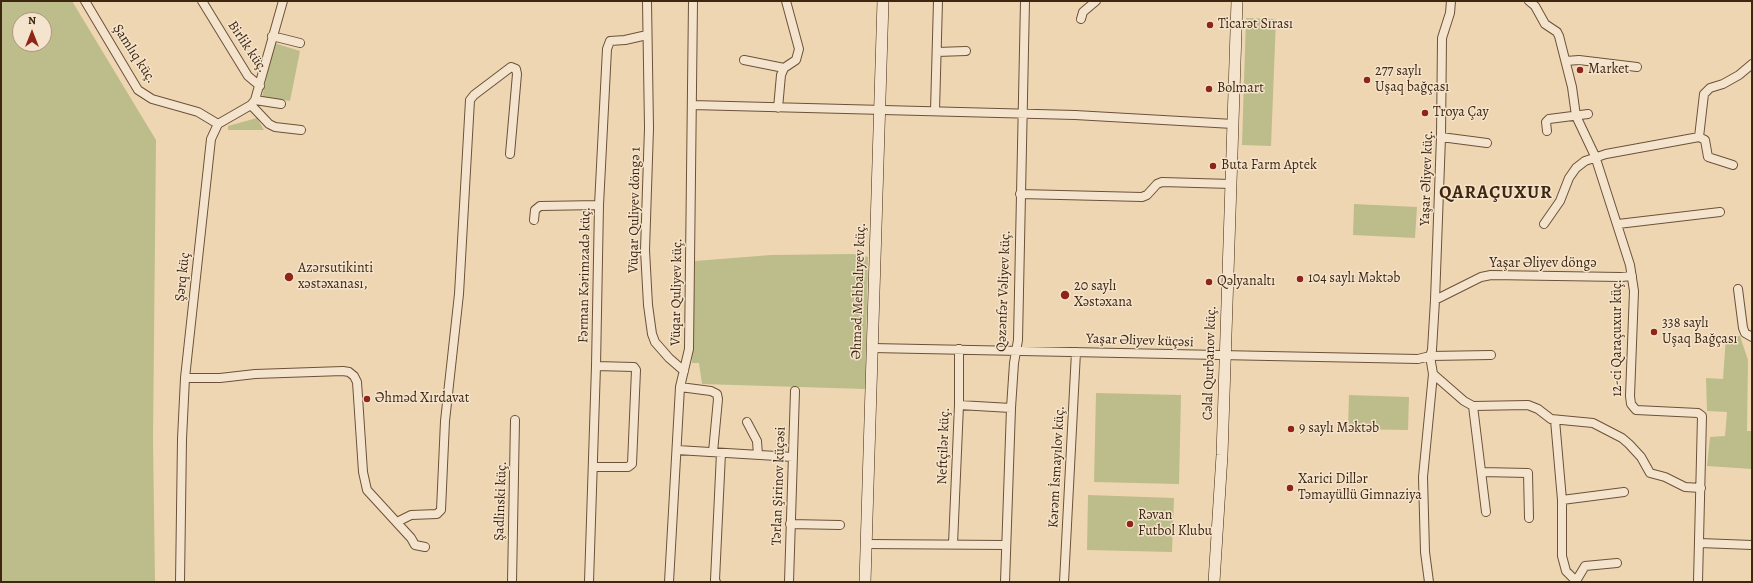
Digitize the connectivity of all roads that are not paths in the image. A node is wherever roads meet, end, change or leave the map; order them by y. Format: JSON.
{"nodes":[{"id":1,"x":85,"y":1,"type":"edge"},
{"id":2,"x":202,"y":1,"type":"edge"},
{"id":3,"x":283,"y":1,"type":"edge"},
{"id":4,"x":647,"y":1,"type":"edge"},
{"id":5,"x":693,"y":1,"type":"edge"},
{"id":6,"x":786,"y":1,"type":"edge"},
{"id":7,"x":883,"y":1,"type":"edge"},
{"id":8,"x":938,"y":1,"type":"edge"},
{"id":9,"x":1025,"y":1,"type":"edge"},
{"id":10,"x":1096,"y":1,"type":"edge"},
{"id":11,"x":1237,"y":1,"type":"edge"},
{"id":12,"x":1451,"y":1,"type":"edge"},
{"id":13,"x":1529,"y":1,"type":"edge"},
{"id":14,"x":1081,"y":19,"type":"dead end"},
{"id":15,"x":647,"y":35,"type":"junction"},
{"id":16,"x":272,"y":36,"type":"junction"},
{"id":17,"x":300,"y":43,"type":"dead end"},
{"id":18,"x":966,"y":51,"type":"dead end"},
{"id":19,"x":936,"y":52,"type":"junction"},
{"id":20,"x":744,"y":60,"type":"dead end"},
{"id":21,"x":1566,"y":61,"type":"junction"},
{"id":22,"x":1752,"y":64,"type":"edge"},
{"id":23,"x":1637,"y":67,"type":"dead end"},
{"id":24,"x":784,"y":68,"type":"junction"},
{"id":25,"x":260,"y":86,"type":"junction"},
{"id":26,"x":253,"y":102,"type":"junction"},
{"id":27,"x":281,"y":104,"type":"dead end"},
{"id":28,"x":692,"y":105,"type":"junction"},
{"id":29,"x":778,"y":108,"type":"junction"},
{"id":30,"x":880,"y":110,"type":"junction"},
{"id":31,"x":935,"y":111,"type":"junction"},
{"id":32,"x":1022,"y":113,"type":"junction"},
{"id":33,"x":1588,"y":114,"type":"dead end"},
{"id":34,"x":1576,"y":116,"type":"junction"},
{"id":35,"x":218,"y":124,"type":"junction"},
{"id":36,"x":1233,"y":124,"type":"junction"},
{"id":37,"x":301,"y":130,"type":"dead end"},
{"id":38,"x":1547,"y":131,"type":"dead end"},
{"id":39,"x":1441,"y":137,"type":"junction"},
{"id":40,"x":1699,"y":137,"type":"junction"},
{"id":41,"x":1487,"y":143,"type":"dead end"},
{"id":42,"x":510,"y":154,"type":"dead end"},
{"id":43,"x":1595,"y":156,"type":"junction"},
{"id":44,"x":1733,"y":165,"type":"dead end"},
{"id":45,"x":1231,"y":184,"type":"junction"},
{"id":46,"x":1020,"y":194,"type":"junction"},
{"id":47,"x":599,"y":205,"type":"junction"},
{"id":48,"x":1720,"y":212,"type":"dead end"},
{"id":49,"x":534,"y":220,"type":"dead end"},
{"id":50,"x":1544,"y":224,"type":"dead end"},
{"id":51,"x":1618,"y":224,"type":"junction"},
{"id":52,"x":1632,"y":276,"type":"junction"},
{"id":53,"x":1738,"y":289,"type":"dead end"},
{"id":54,"x":1435,"y":300,"type":"junction"},
{"id":55,"x":1752,"y":337,"type":"edge"},
{"id":56,"x":872,"y":348,"type":"junction"},
{"id":57,"x":959,"y":349,"type":"junction"},
{"id":58,"x":1016,"y":351,"type":"junction"},
{"id":59,"x":1076,"y":352,"type":"junction"},
{"id":60,"x":1491,"y":355,"type":"dead end"},
{"id":61,"x":1224,"y":356,"type":"junction"},
{"id":62,"x":1430,"y":356,"type":"junction"},
{"id":63,"x":596,"y":366,"type":"junction"},
{"id":64,"x":684,"y":371,"type":"junction"},
{"id":65,"x":1434,"y":374,"type":"junction"},
{"id":66,"x":185,"y":378,"type":"junction"},
{"id":67,"x":680,"y":387,"type":"junction"},
{"id":68,"x":795,"y":391,"type":"dead end"},
{"id":69,"x":959,"y":405,"type":"junction"},
{"id":70,"x":1474,"y":406,"type":"junction"},
{"id":71,"x":1011,"y":408,"type":"junction"},
{"id":72,"x":515,"y":420,"type":"dead end"},
{"id":73,"x":1555,"y":420,"type":"junction"},
{"id":74,"x":747,"y":422,"type":"dead end"},
{"id":75,"x":678,"y":450,"type":"junction"},
{"id":76,"x":717,"y":453,"type":"junction"},
{"id":77,"x":758,"y":455,"type":"junction"},
{"id":78,"x":793,"y":457,"type":"junction"},
{"id":79,"x":594,"y":467,"type":"junction"},
{"id":80,"x":1481,"y":472,"type":"junction"},
{"id":81,"x":1701,"y":488,"type":"junction"},
{"id":82,"x":1624,"y":492,"type":"dead end"},
{"id":83,"x":1562,"y":500,"type":"junction"},
{"id":84,"x":1486,"y":512,"type":"dead end"},
{"id":85,"x":1529,"y":518,"type":"dead end"},
{"id":86,"x":396,"y":522,"type":"junction"},
{"id":87,"x":790,"y":524,"type":"junction"},
{"id":88,"x":840,"y":525,"type":"dead end"},
{"id":89,"x":1700,"y":543,"type":"junction"},
{"id":90,"x":866,"y":544,"type":"junction"},
{"id":91,"x":953,"y":544,"type":"junction"},
{"id":92,"x":1006,"y":545,"type":"junction"},
{"id":93,"x":1752,"y":545,"type":"edge"},
{"id":94,"x":424,"y":547,"type":"dead end"},
{"id":95,"x":1617,"y":563,"type":"dead end"},
{"id":96,"x":180,"y":582,"type":"edge"},
{"id":97,"x":512,"y":582,"type":"edge"},
{"id":98,"x":589,"y":582,"type":"edge"},
{"id":99,"x":669,"y":582,"type":"edge"},
{"id":100,"x":716,"y":582,"type":"edge"},
{"id":101,"x":789,"y":582,"type":"edge"},
{"id":102,"x":865,"y":582,"type":"edge"},
{"id":103,"x":1005,"y":582,"type":"edge"},
{"id":104,"x":1064,"y":582,"type":"edge"},
{"id":105,"x":1214,"y":582,"type":"edge"},
{"id":106,"x":1429,"y":582,"type":"edge"},
{"id":107,"x":1576,"y":582,"type":"edge"},
{"id":108,"x":1698,"y":582,"type":"edge"}],
"edges":[{"from":1,"to":35,"type":"street","name":"Şamlıq küç."},
{"from":2,"to":25,"type":"street","name":"Birlik küç."},
{"from":3,"to":16,"type":"street"},
{"from":4,"to":15,"type":"street"},
{"from":5,"to":28,"type":"street","name":"Vüqar Quliyev küç."},
{"from":6,"to":24,"type":"street"},
{"from":7,"to":30,"type":"street","name":"Əhməd Mehbalıyev küç."},
{"from":8,"to":19,"type":"street"},
{"from":9,"to":32,"type":"street","name":"Qəzənfər Vəliyev küç."},
{"from":10,"to":14,"type":"street"},
{"from":11,"to":36,"type":"street","name":"Cəlal Qurbanov küç."},
{"from":12,"to":39,"type":"street","name":"Yaşar Əliyev küç."},
{"from":13,"to":21,"type":"street","name":"12-ci Qaraçuxur küç."},
{"from":15,"to":47,"type":"street","name":"Fərman Kərimzadə küç."},
{"from":15,"to":64,"type":"street","name":"Vüqar Quliyev döngə 1"},
{"from":16,"to":17,"type":"street"},
{"from":16,"to":25,"type":"street"},
{"from":18,"to":19,"type":"street"},
{"from":19,"to":31,"type":"street"},
{"from":20,"to":24,"type":"street"},
{"from":21,"to":23,"type":"street"},
{"from":21,"to":34,"type":"street","name":"12-ci Qaraçuxur küç."},
{"from":22,"to":40,"type":"street"},
{"from":24,"to":29,"type":"street"},
{"from":25,"to":26,"type":"street"},
{"from":26,"to":27,"type":"street"},
{"from":26,"to":35,"type":"street"},
{"from":26,"to":37,"type":"street"},
{"from":28,"to":29,"type":"street"},
{"from":28,"to":64,"type":"street","name":"Vüqar Quliyev küç."},
{"from":29,"to":30,"type":"street"},
{"from":30,"to":31,"type":"street"},
{"from":30,"to":56,"type":"street","name":"Əhməd Mehbalıyev küç."},
{"from":31,"to":32,"type":"street"},
{"from":32,"to":36,"type":"street"},
{"from":32,"to":46,"type":"street","name":"Qəzənfər Vəliyev küç."},
{"from":33,"to":34,"type":"street"},
{"from":34,"to":38,"type":"street"},
{"from":34,"to":43,"type":"street","name":"12-ci Qaraçuxur küç."},
{"from":35,"to":66,"type":"street","name":"Şərq küç"},
{"from":36,"to":45,"type":"street","name":"Cəlal Qurbanov küç."},
{"from":39,"to":41,"type":"street"},
{"from":39,"to":54,"type":"street","name":"Yaşar Əliyev küç."},
{"from":40,"to":43,"type":"street"},
{"from":40,"to":44,"type":"street"},
{"from":42,"to":86,"type":"street"},
{"from":43,"to":50,"type":"street"},
{"from":43,"to":51,"type":"street","name":"12-ci Qaraçuxur küç."},
{"from":45,"to":46,"type":"street"},
{"from":45,"to":61,"type":"street","name":"Cəlal Qurbanov küç."},
{"from":46,"to":58,"type":"street","name":"Qəzənfər Vəliyev küç."},
{"from":47,"to":49,"type":"street"},
{"from":47,"to":63,"type":"street","name":"Fərman Kərimzadə küç."},
{"from":48,"to":51,"type":"street"},
{"from":51,"to":52,"type":"street","name":"12-ci Qaraçuxur küç."},
{"from":52,"to":54,"type":"street","name":"Yaşar Əliyev döngə"},
{"from":52,"to":81,"type":"street","name":"12-ci Qaraçuxur küç."},
{"from":53,"to":55,"type":"street"},
{"from":54,"to":62,"type":"street","name":"Yaşar Əliyev küç."},
{"from":56,"to":57,"type":"street","name":"Yaşar Əliyev küçəsi"},
{"from":56,"to":90,"type":"street","name":"Əhməd Mehbalıyev küç."},
{"from":57,"to":58,"type":"street","name":"Yaşar Əliyev küçəsi"},
{"from":57,"to":69,"type":"street","name":"Neftçilər küç."},
{"from":58,"to":59,"type":"street","name":"Yaşar Əliyev küçəsi"},
{"from":58,"to":71,"type":"street","name":"Qəzənfər Vəliyev küç."},
{"from":59,"to":61,"type":"street","name":"Yaşar Əliyev küçəsi"},
{"from":59,"to":104,"type":"street","name":"Kərəm İsmayılov küç."},
{"from":60,"to":62,"type":"street","name":"Yaşar Əliyev küçəsi"},
{"from":61,"to":62,"type":"street","name":"Yaşar Əliyev küçəsi"},
{"from":61,"to":105,"type":"street","name":"Cəlal Qurbanov küç."},
{"from":62,"to":65,"type":"street"},
{"from":63,"to":79,"type":"street","name":"Fərman Kərimzadə küç."},
{"from":63,"to":79,"type":"street"},
{"from":64,"to":67,"type":"street","name":"Vüqar Quliyev küç."},
{"from":65,"to":70,"type":"street"},
{"from":65,"to":106,"type":"street"},
{"from":66,"to":86,"type":"street"},
{"from":66,"to":96,"type":"street","name":"Şərq küç"},
{"from":67,"to":75,"type":"street","name":"Vüqar Quliyev küç."},
{"from":67,"to":76,"type":"street"},
{"from":68,"to":78,"type":"street","name":"Tərlan Şirinov küçəsi"},
{"from":69,"to":71,"type":"street"},
{"from":69,"to":91,"type":"street","name":"Neftçilər küç."},
{"from":70,"to":73,"type":"street"},
{"from":70,"to":80,"type":"street"},
{"from":71,"to":92,"type":"street","name":"Qəzənfər Vəliyev küç."},
{"from":72,"to":97,"type":"street","name":"Şadlinski küç."},
{"from":73,"to":81,"type":"street"},
{"from":73,"to":83,"type":"street"},
{"from":74,"to":77,"type":"street"},
{"from":75,"to":76,"type":"street"},
{"from":75,"to":99,"type":"street","name":"Vüqar Quliyev küç."},
{"from":76,"to":77,"type":"street"},
{"from":76,"to":100,"type":"street"},
{"from":77,"to":78,"type":"street"},
{"from":78,"to":87,"type":"street","name":"Tərlan Şirinov küçəsi"},
{"from":79,"to":98,"type":"street","name":"Fərman Kərimzadə küç."},
{"from":80,"to":84,"type":"street"},
{"from":80,"to":85,"type":"street"},
{"from":81,"to":89,"type":"street","name":"12-ci Qaraçuxur küç."},
{"from":82,"to":83,"type":"street"},
{"from":83,"to":107,"type":"street"},
{"from":86,"to":94,"type":"street"},
{"from":87,"to":88,"type":"street"},
{"from":87,"to":101,"type":"street","name":"Tərlan Şirinov küçəsi"},
{"from":89,"to":93,"type":"street"},
{"from":89,"to":108,"type":"street","name":"12-ci Qaraçuxur küç."},
{"from":90,"to":91,"type":"street"},
{"from":90,"to":102,"type":"street","name":"Əhməd Mehbalıyev küç."},
{"from":91,"to":92,"type":"street"},
{"from":92,"to":103,"type":"street","name":"Qəzənfər Vəliyev küç."},
{"from":95,"to":107,"type":"street"}]}
